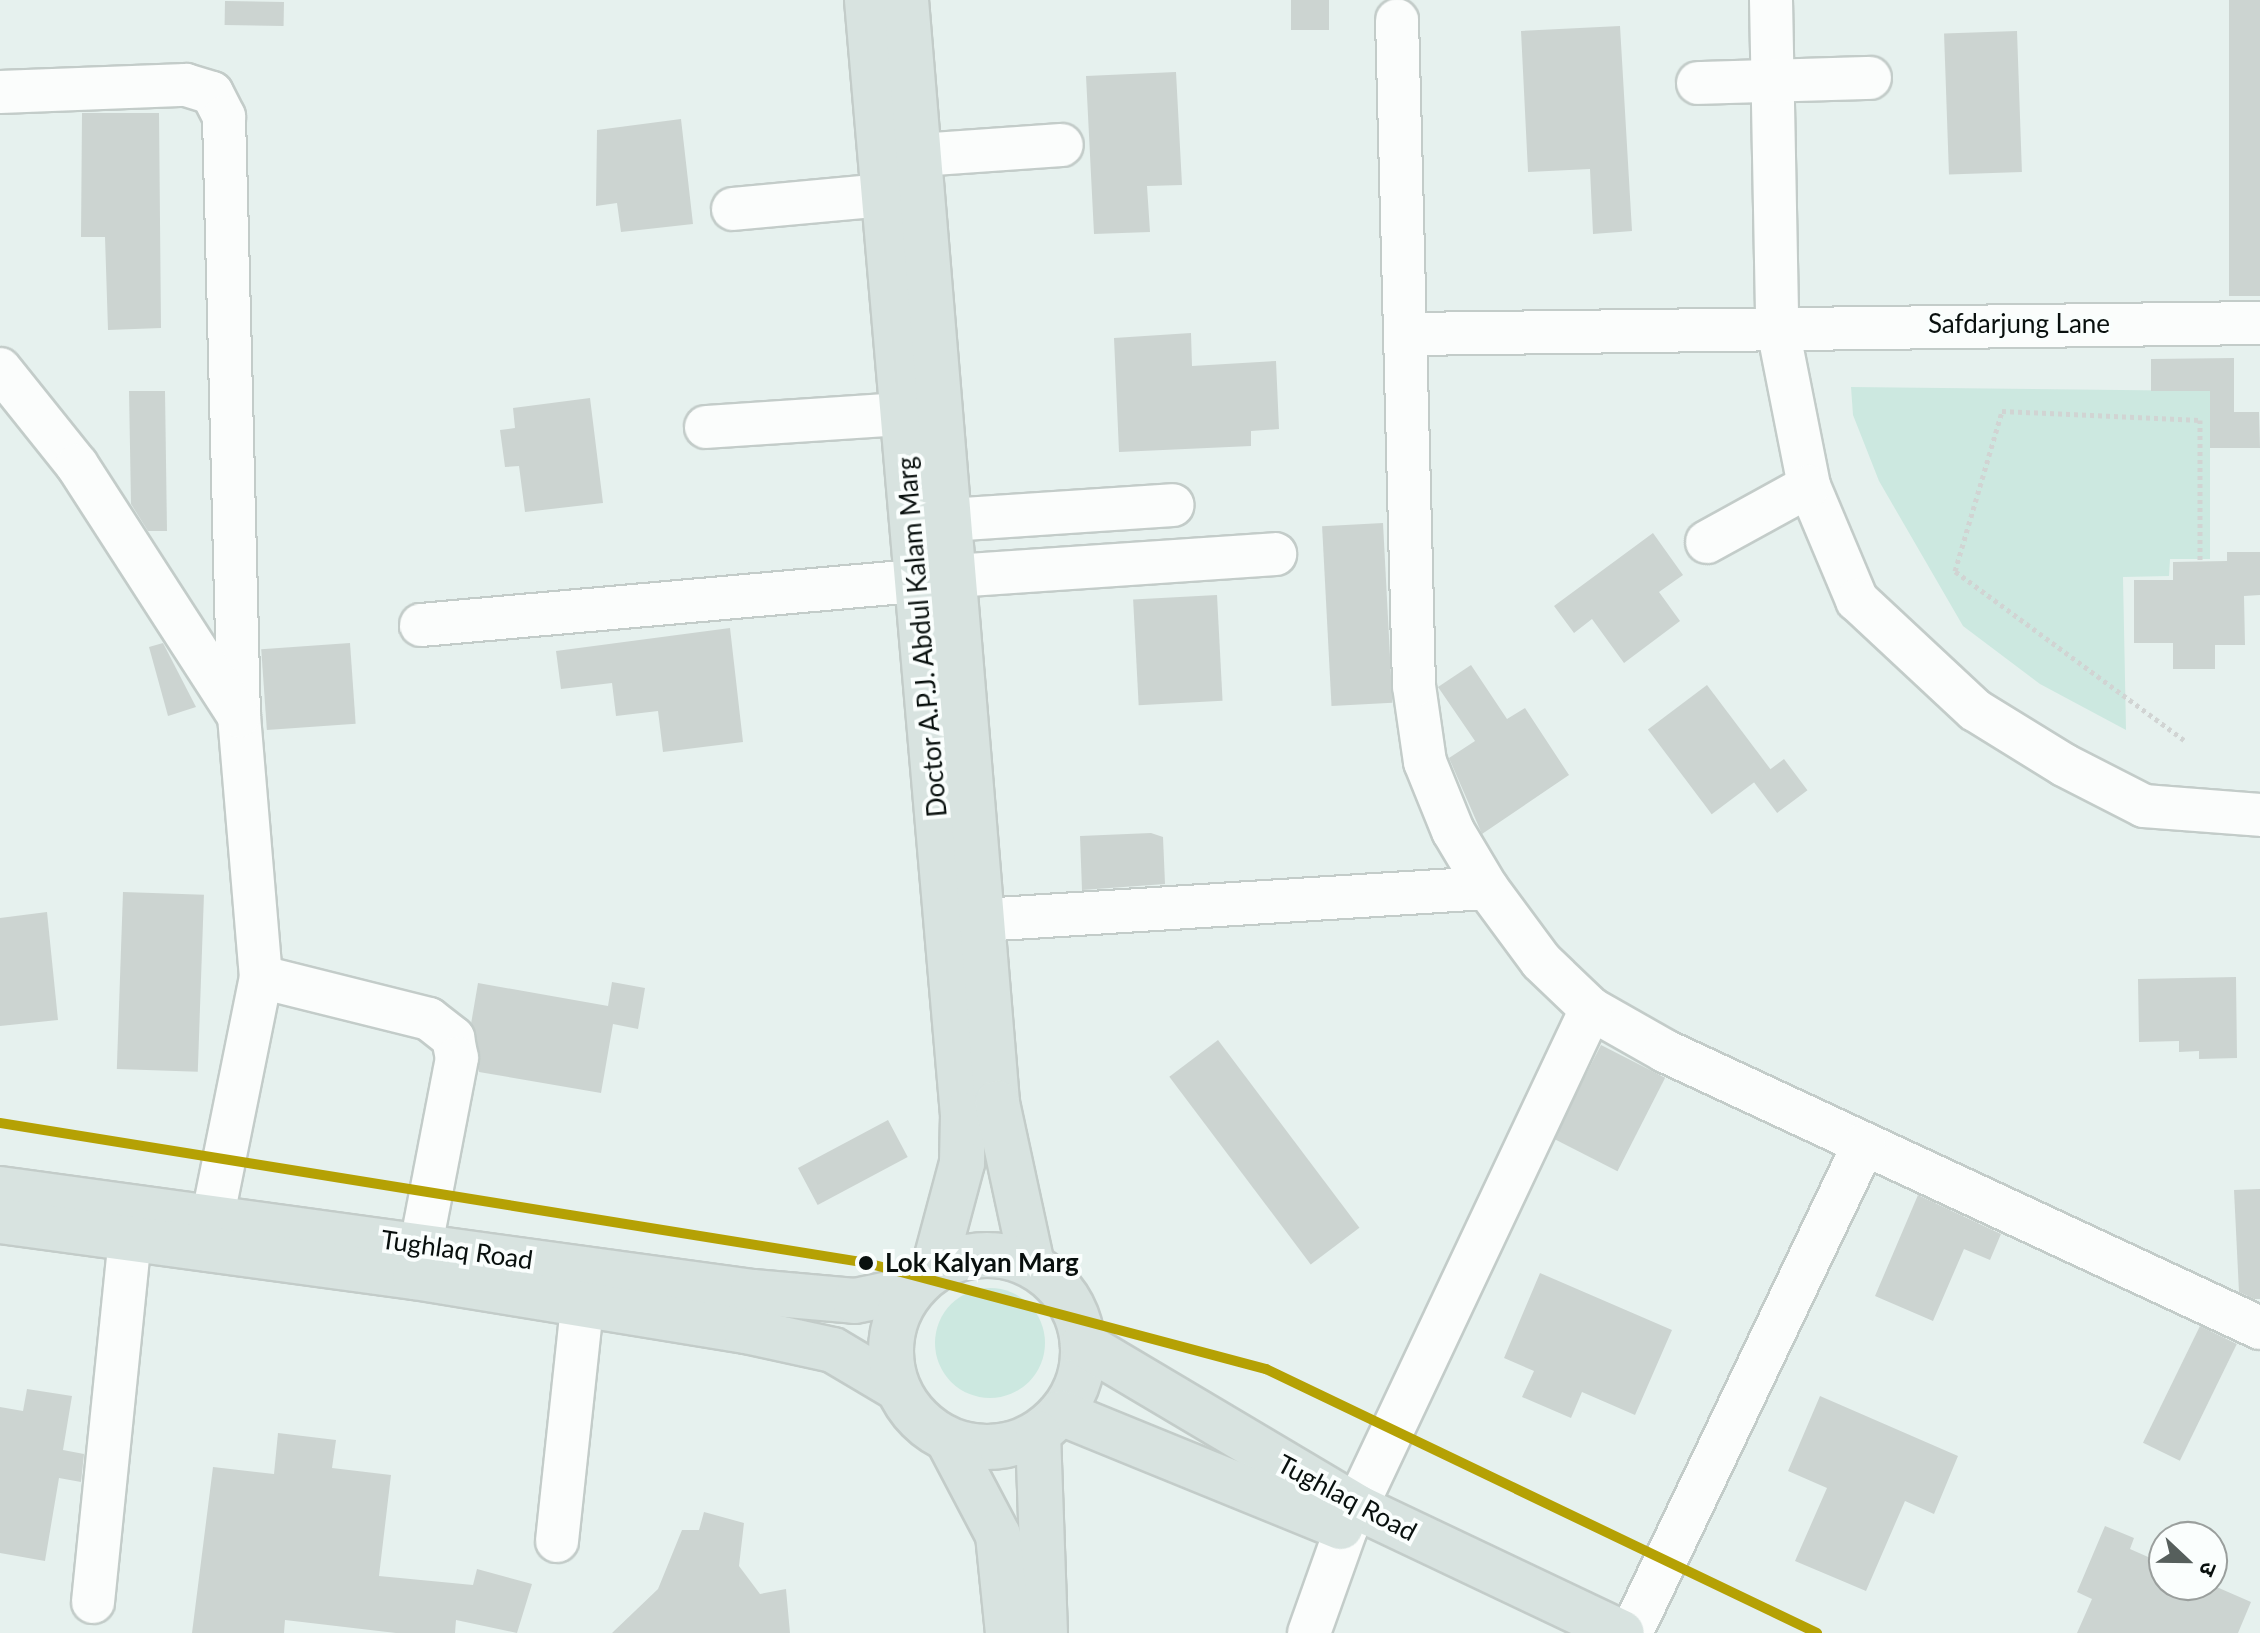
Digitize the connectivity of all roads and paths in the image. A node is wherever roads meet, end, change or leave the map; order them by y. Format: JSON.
{"nodes":[{"id":1,"x":867,"y":0,"type":"edge"},
{"id":2,"x":906,"y":0,"type":"edge"},
{"id":3,"x":1771,"y":0,"type":"edge"},
{"id":4,"x":1397,"y":20,"type":"dead end"},
{"id":5,"x":1870,"y":78,"type":"dead end"},
{"id":6,"x":1772,"y":81,"type":"junction"},
{"id":7,"x":1698,"y":83,"type":"dead end"},
{"id":8,"x":0,"y":92,"type":"edge"},
{"id":9,"x":1062,"y":145,"type":"dead end"},
{"id":10,"x":919,"y":155,"type":"junction"},
{"id":11,"x":884,"y":195,"type":"junction"},
{"id":12,"x":733,"y":209,"type":"dead end"},
{"id":13,"x":2260,"y":323,"type":"edge"},
{"id":14,"x":1777,"y":324,"type":"junction"},
{"id":15,"x":1408,"y":334,"type":"junction"},
{"id":16,"x":0,"y":369,"type":"edge"},
{"id":17,"x":903,"y":414,"type":"junction"},
{"id":18,"x":706,"y":427,"type":"dead end"},
{"id":19,"x":1809,"y":486,"type":"junction"},
{"id":20,"x":1172,"y":505,"type":"dead end"},
{"id":21,"x":949,"y":520,"type":"junction"},
{"id":22,"x":1707,"y":542,"type":"dead end"},
{"id":23,"x":1275,"y":554,"type":"dead end"},
{"id":24,"x":2200,"y":562,"type":"dead end"},
{"id":25,"x":935,"y":579,"type":"junction"},
{"id":26,"x":421,"y":625,"type":"dead end"},
{"id":27,"x":239,"y":716,"type":"junction"},
{"id":28,"x":2184,"y":740,"type":"dead end"},
{"id":29,"x":2260,"y":815,"type":"edge"},
{"id":30,"x":1487,"y":888,"type":"junction"},
{"id":31,"x":982,"y":920,"type":"junction"},
{"id":32,"x":261,"y":977,"type":"junction"},
{"id":33,"x":1591,"y":1009,"type":"junction"},
{"id":34,"x":1864,"y":1144,"type":"junction"},
{"id":35,"x":0,"y":1189,"type":"edge"},
{"id":36,"x":0,"y":1221,"type":"edge"},
{"id":37,"x":210,"y":1232,"type":"junction"},
{"id":38,"x":130,"y":1238,"type":"junction"},
{"id":39,"x":419,"y":1261,"type":"junction"},
{"id":40,"x":1032,"y":1265,"type":"junction"},
{"id":41,"x":923,"y":1280,"type":"junction"},
{"id":42,"x":582,"y":1307,"type":"junction"},
{"id":43,"x":2260,"y":1328,"type":"edge"},
{"id":44,"x":1083,"y":1344,"type":"junction"},
{"id":45,"x":897,"y":1388,"type":"junction"},
{"id":46,"x":1049,"y":1423,"type":"junction"},
{"id":47,"x":948,"y":1440,"type":"junction"},
{"id":48,"x":1352,"y":1518,"type":"junction"},
{"id":49,"x":557,"y":1541,"type":"dead end"},
{"id":50,"x":1020,"y":1569,"type":"junction"},
{"id":51,"x":93,"y":1602,"type":"dead end"},
{"id":52,"x":1008,"y":1633,"type":"edge"},
{"id":53,"x":1045,"y":1633,"type":"edge"},
{"id":54,"x":1309,"y":1633,"type":"edge"},
{"id":55,"x":1559,"y":1633,"type":"edge"},
{"id":56,"x":1622,"y":1633,"type":"edge"},
{"id":57,"x":1631,"y":1633,"type":"edge"}],
"edges":[{"from":1,"to":11,"type":"main road","name":"Doctor A.P.J. Abdul Kalam Marg"},
{"from":2,"to":10,"type":"main road","name":"Doctor A.P.J. Abdul Kalam Marg"},
{"from":3,"to":6,"type":"street"},
{"from":4,"to":15,"type":"street"},
{"from":5,"to":6,"type":"street"},
{"from":6,"to":7,"type":"street"},
{"from":6,"to":14,"type":"street"},
{"from":8,"to":27,"type":"street"},
{"from":9,"to":10,"type":"street"},
{"from":10,"to":21,"type":"main road","name":"Doctor A.P.J. Abdul Kalam Marg"},
{"from":11,"to":12,"type":"street"},
{"from":11,"to":17,"type":"main road","name":"Doctor A.P.J. Abdul Kalam Marg"},
{"from":13,"to":14,"type":"street","name":"Safdarjung Lane"},
{"from":14,"to":15,"type":"street","name":"Safdarjung Lane"},
{"from":14,"to":19,"type":"street"},
{"from":15,"to":30,"type":"street"},
{"from":16,"to":27,"type":"street"},
{"from":17,"to":18,"type":"street"},
{"from":17,"to":25,"type":"main road","name":"Doctor A.P.J. Abdul Kalam Marg"},
{"from":19,"to":22,"type":"street"},
{"from":19,"to":29,"type":"street"},
{"from":20,"to":21,"type":"street"},
{"from":21,"to":25,"type":"main road","name":"Doctor A.P.J. Abdul Kalam Marg"},
{"from":23,"to":25,"type":"street"},
{"from":24,"to":28,"type":"path"},
{"from":25,"to":26,"type":"street"},
{"from":25,"to":31,"type":"main road","name":"Doctor A.P.J. Abdul Kalam Marg"},
{"from":25,"to":41,"type":"main road","name":"Doctor A.P.J. Abdul Kalam Marg"},
{"from":27,"to":32,"type":"street"},
{"from":30,"to":31,"type":"street"},
{"from":30,"to":33,"type":"street"},
{"from":31,"to":40,"type":"main road","name":"Doctor A.P.J. Abdul Kalam Marg"},
{"from":32,"to":37,"type":"street"},
{"from":32,"to":39,"type":"street"},
{"from":33,"to":34,"type":"street"},
{"from":33,"to":48,"type":"street"},
{"from":34,"to":43,"type":"street"},
{"from":34,"to":57,"type":"street"},
{"from":35,"to":37,"type":"main road","name":"Tughlaq Road"},
{"from":36,"to":38,"type":"main road","name":"Tughlaq Road"},
{"from":37,"to":38,"type":"main road","name":"Tughlaq Road"},
{"from":37,"to":39,"type":"main road","name":"Tughlaq Road"},
{"from":38,"to":51,"type":"street"},
{"from":39,"to":41,"type":"main road","name":"Tughlaq Road"},
{"from":39,"to":42,"type":"main road","name":"Tughlaq Road"},
{"from":40,"to":41,"type":"main road"},
{"from":40,"to":44,"type":"main road"},
{"from":41,"to":45,"type":"main road"},
{"from":42,"to":45,"type":"main road","name":"Tughlaq Road"},
{"from":42,"to":49,"type":"street"},
{"from":44,"to":46,"type":"main road"},
{"from":44,"to":48,"type":"main road","name":"Tughlaq Road"},
{"from":45,"to":47,"type":"main road"},
{"from":46,"to":47,"type":"main road"},
{"from":46,"to":48,"type":"main road","name":"Tughlaq Road"},
{"from":46,"to":50,"type":"main road"},
{"from":47,"to":50,"type":"main road"},
{"from":48,"to":54,"type":"street"},
{"from":48,"to":55,"type":"main road","name":"Tughlaq Road"},
{"from":48,"to":56,"type":"main road","name":"Tughlaq Road"},
{"from":50,"to":52,"type":"main road"},
{"from":50,"to":53,"type":"main road"}]}
